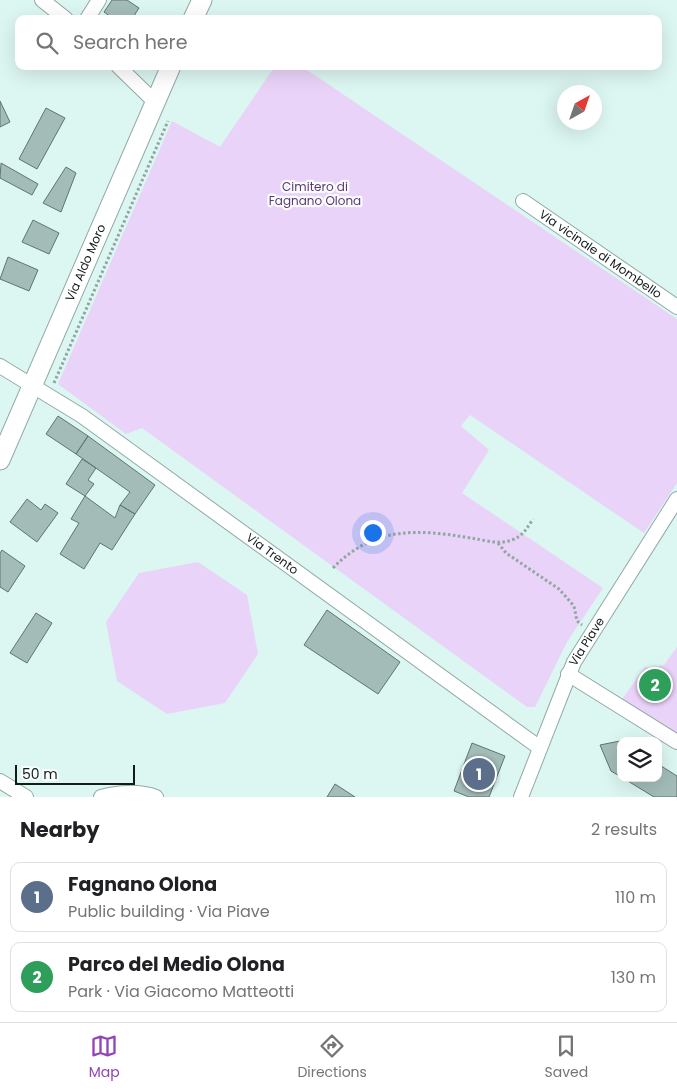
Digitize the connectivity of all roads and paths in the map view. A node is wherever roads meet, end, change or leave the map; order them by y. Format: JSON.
{"nodes":[{"id":1,"x":42,"y":0,"type":"edge"},
{"id":2,"x":99,"y":0,"type":"edge"},
{"id":3,"x":202,"y":0,"type":"edge"},
{"id":4,"x":61,"y":15,"type":"edge"},
{"id":5,"x":90,"y":15,"type":"edge"},
{"id":6,"x":195,"y":15,"type":"edge"},
{"id":7,"x":122,"y":70,"type":"edge"},
{"id":8,"x":169,"y":70,"type":"edge"},
{"id":9,"x":155,"y":102,"type":"junction"},
{"id":10,"x":169,"y":118,"type":"dead end"},
{"id":11,"x":523,"y":202,"type":"dead end"},
{"id":12,"x":677,"y":307,"type":"edge"},
{"id":13,"x":0,"y":366,"type":"edge"},
{"id":14,"x":41,"y":392,"type":"junction"},
{"id":15,"x":0,"y":460,"type":"edge"},
{"id":16,"x":677,"y":499,"type":"edge"},
{"id":17,"x":533,"y":519,"type":"dead end"},
{"id":18,"x":498,"y":542,"type":"junction"},
{"id":19,"x":333,"y":568,"type":"dead end"},
{"id":20,"x":582,"y":625,"type":"dead end"},
{"id":21,"x":568,"y":674,"type":"junction"},
{"id":22,"x":677,"y":742,"type":"edge"},
{"id":23,"x":540,"y":748,"type":"junction"},
{"id":24,"x":0,"y":781,"type":"edge"},
{"id":25,"x":26,"y":797,"type":"edge"},
{"id":26,"x":101,"y":797,"type":"edge"},
{"id":27,"x":156,"y":797,"type":"edge"},
{"id":28,"x":521,"y":797,"type":"edge"}],
"edges":[{"from":1,"to":4,"type":"street"},
{"from":2,"to":5,"type":"street"},
{"from":3,"to":6,"type":"main road"},
{"from":7,"to":9,"type":"street"},
{"from":8,"to":9,"type":"main road","name":"Via Aldo Moro"},
{"from":9,"to":14,"type":"main road","name":"Via Aldo Moro"},
{"from":10,"to":14,"type":"path"},
{"from":11,"to":12,"type":"street","name":"Via vicinale di Mombello"},
{"from":13,"to":14,"type":"street","name":"Via Trento"},
{"from":14,"to":15,"type":"main road","name":"Via Aldo Moro"},
{"from":14,"to":23,"type":"street","name":"Via Trento"},
{"from":16,"to":21,"type":"street","name":"Via Piave"},
{"from":17,"to":18,"type":"path"},
{"from":18,"to":19,"type":"path"},
{"from":18,"to":20,"type":"path"},
{"from":21,"to":22,"type":"street"},
{"from":21,"to":23,"type":"street","name":"Via Piave"},
{"from":23,"to":28,"type":"street","name":"Via Piave"},
{"from":24,"to":25,"type":"street"},
{"from":26,"to":27,"type":"street"}]}
